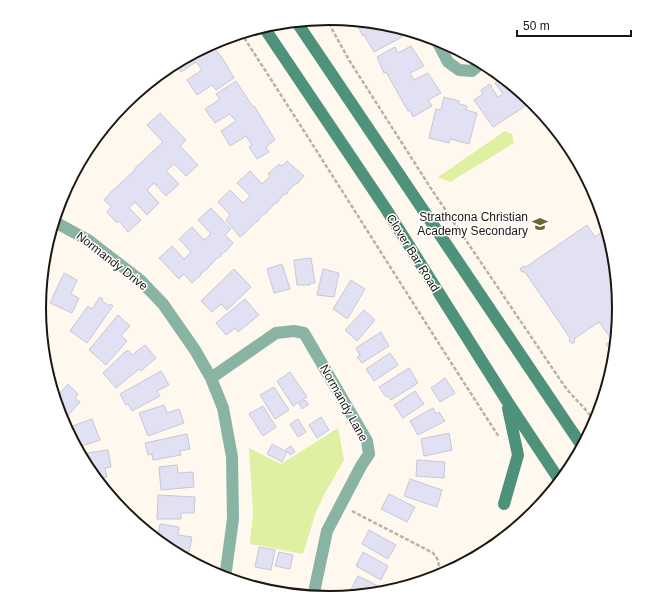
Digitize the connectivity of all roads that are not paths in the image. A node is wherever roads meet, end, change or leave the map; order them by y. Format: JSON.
{"nodes":[{"id":1,"x":299,"y":27,"type":"edge"},
{"id":2,"x":267,"y":32,"type":"edge"},
{"id":3,"x":441,"y":49,"type":"edge"},
{"id":4,"x":476,"y":67,"type":"edge"},
{"id":5,"x":59,"y":224,"type":"edge"},
{"id":6,"x":211,"y":378,"type":"junction"},
{"id":7,"x":507,"y":401,"type":"junction"},
{"id":8,"x":578,"y":441,"type":"edge"},
{"id":9,"x":556,"y":475,"type":"edge"},
{"id":10,"x":504,"y":504,"type":"dead end"},
{"id":11,"x":226,"y":571,"type":"edge"},
{"id":12,"x":314,"y":590,"type":"edge"}],
"edges":[{"from":1,"to":8,"type":"main road"},
{"from":2,"to":7,"type":"main road","name":"Clover Bar Road"},
{"from":3,"to":4,"type":"street"},
{"from":5,"to":6,"type":"street","name":"Normandy Drive"},
{"from":6,"to":11,"type":"street","name":"Normandy Drive"},
{"from":6,"to":12,"type":"street","name":"Normandy Lane"},
{"from":7,"to":9,"type":"main road","name":"Clover Bar Road"},
{"from":7,"to":10,"type":"main road"}]}
